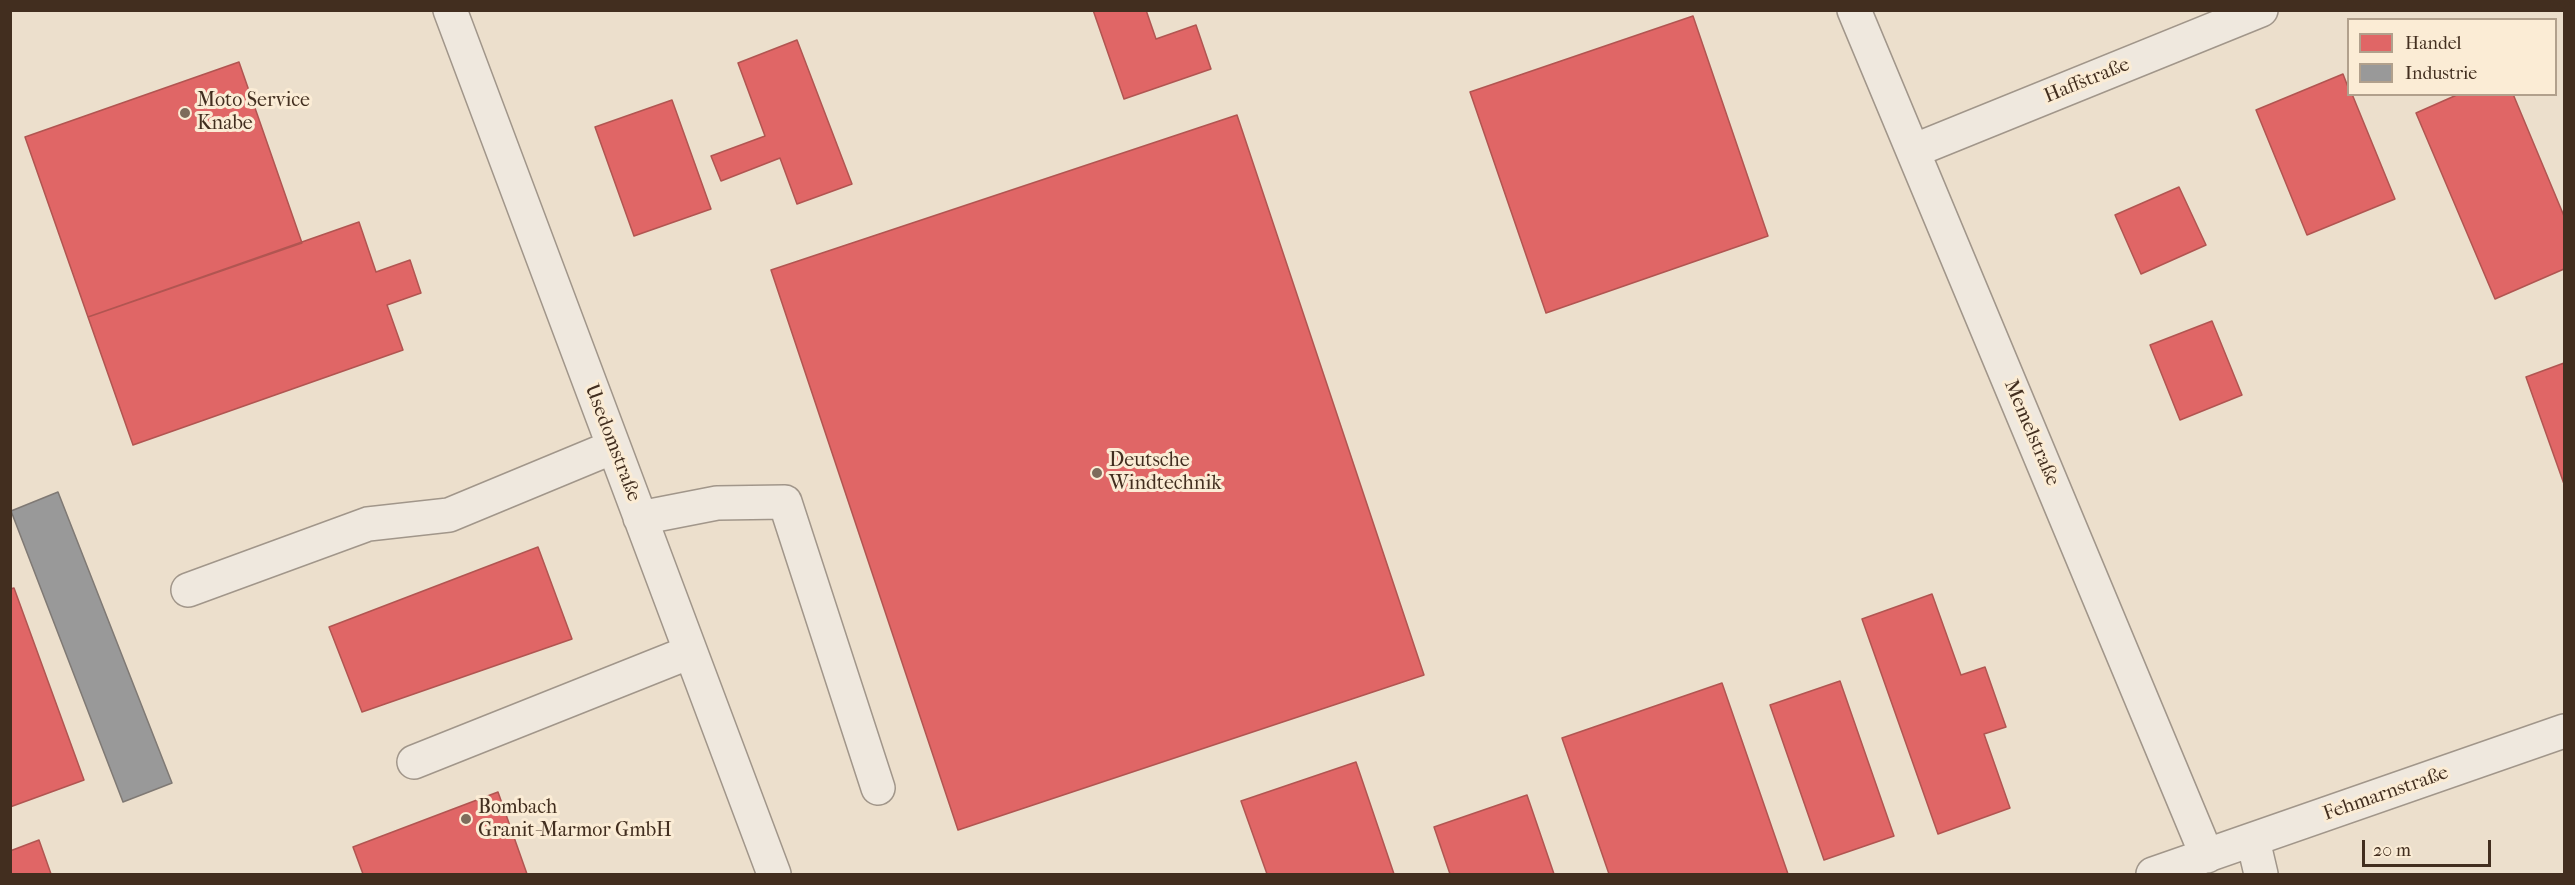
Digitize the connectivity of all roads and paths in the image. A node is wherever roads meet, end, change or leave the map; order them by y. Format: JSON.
{"nodes":[{"id":1,"x":450,"y":10,"type":"edge"},
{"id":2,"x":1854,"y":10,"type":"edge"},
{"id":3,"x":2261,"y":10,"type":"edge"},
{"id":4,"x":2225,"y":17,"type":"edge"},
{"id":5,"x":1913,"y":151,"type":"junction"},
{"id":6,"x":613,"y":447,"type":"junction"},
{"id":7,"x":640,"y":518,"type":"junction"},
{"id":8,"x":188,"y":590,"type":"dead end"},
{"id":9,"x":690,"y":652,"type":"junction"},
{"id":10,"x":2565,"y":731,"type":"edge"},
{"id":11,"x":414,"y":762,"type":"dead end"},
{"id":12,"x":878,"y":788,"type":"dead end"},
{"id":13,"x":2253,"y":840,"type":"junction"},
{"id":14,"x":2208,"y":856,"type":"junction"},
{"id":15,"x":774,"y":874,"type":"edge"},
{"id":16,"x":2153,"y":874,"type":"edge"},
{"id":17,"x":2262,"y":874,"type":"edge"}],
"edges":[{"from":1,"to":6,"type":"street","name":"Usedomstraße"},
{"from":2,"to":5,"type":"street","name":"Memelstraße"},
{"from":3,"to":4,"type":"street","name":"Haffstraße"},
{"from":4,"to":5,"type":"street","name":"Haffstraße"},
{"from":5,"to":14,"type":"street","name":"Memelstraße"},
{"from":6,"to":7,"type":"street","name":"Usedomstraße"},
{"from":6,"to":8,"type":"street"},
{"from":7,"to":9,"type":"street","name":"Usedomstraße"},
{"from":7,"to":12,"type":"street"},
{"from":9,"to":11,"type":"street"},
{"from":9,"to":15,"type":"street","name":"Usedomstraße"},
{"from":10,"to":13,"type":"street","name":"Fehmarnstraße"},
{"from":13,"to":14,"type":"street","name":"Fehmarnstraße"},
{"from":13,"to":17,"type":"street"},
{"from":14,"to":16,"type":"street","name":"Fehmarnstraße"}]}
